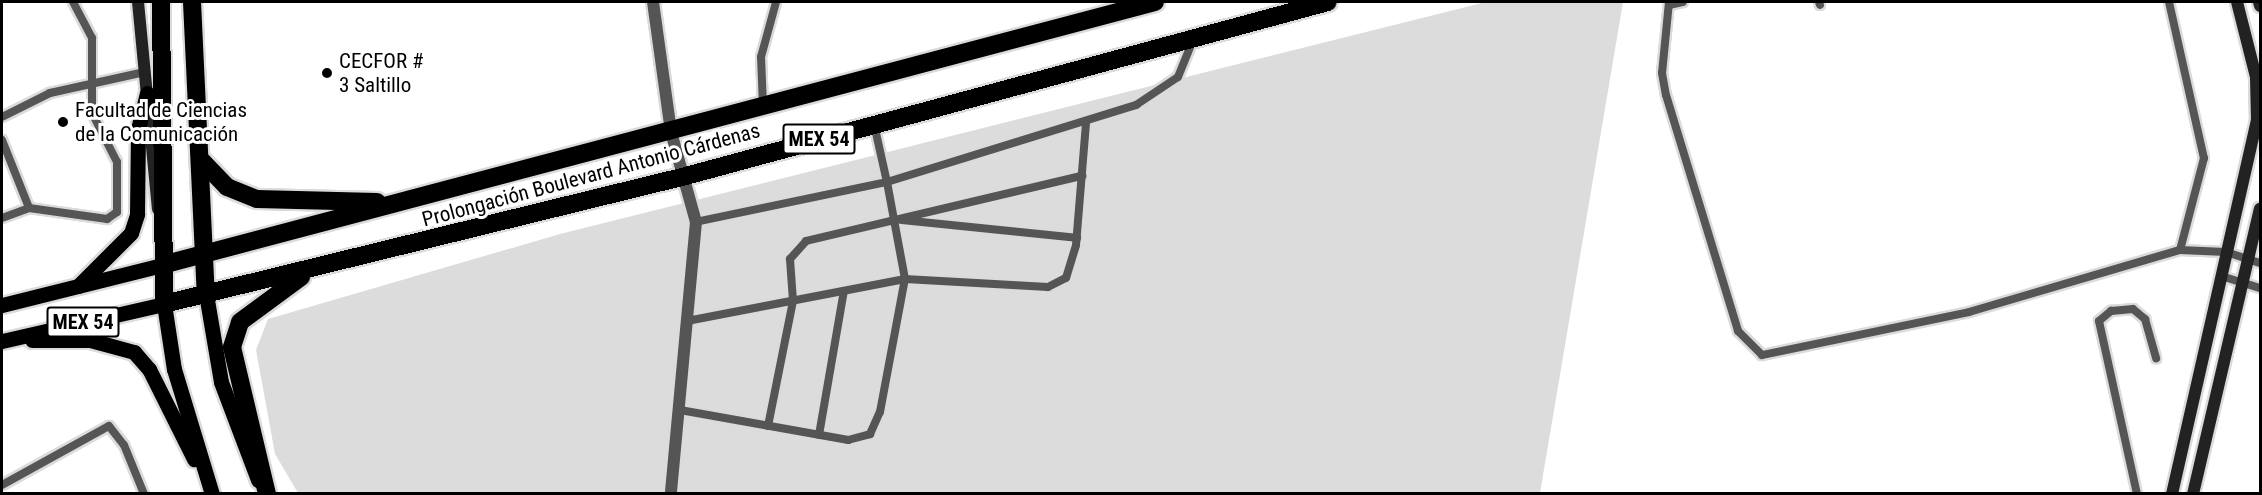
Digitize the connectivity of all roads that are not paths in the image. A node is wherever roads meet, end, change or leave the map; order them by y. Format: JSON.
{"nodes":[{"id":1,"x":73,"y":2,"type":"edge"},
{"id":2,"x":138,"y":2,"type":"edge"},
{"id":3,"x":161,"y":2,"type":"edge"},
{"id":4,"x":192,"y":2,"type":"edge"},
{"id":5,"x":653,"y":2,"type":"edge"},
{"id":6,"x":776,"y":2,"type":"edge"},
{"id":7,"x":1155,"y":2,"type":"edge"},
{"id":8,"x":1328,"y":2,"type":"edge"},
{"id":9,"x":1683,"y":2,"type":"edge"},
{"id":10,"x":2169,"y":2,"type":"edge"},
{"id":11,"x":2237,"y":2,"type":"edge"},
{"id":12,"x":2259,"y":2,"type":"edge"},
{"id":13,"x":1669,"y":3,"type":"edge"},
{"id":14,"x":2260,"y":6,"type":"edge"},
{"id":15,"x":1196,"y":34,"type":"junction"},
{"id":16,"x":145,"y":72,"type":"junction"},
{"id":17,"x":95,"y":82,"type":"junction"},
{"id":18,"x":147,"y":93,"type":"junction"},
{"id":19,"x":763,"y":106,"type":"junction"},
{"id":20,"x":2,"y":117,"type":"edge"},
{"id":21,"x":874,"y":123,"type":"junction"},
{"id":22,"x":1086,"y":123,"type":"junction"},
{"id":23,"x":671,"y":132,"type":"junction"},
{"id":24,"x":2,"y":140,"type":"edge"},
{"id":25,"x":202,"y":161,"type":"junction"},
{"id":26,"x":1082,"y":176,"type":"junction"},
{"id":27,"x":682,"y":177,"type":"junction"},
{"id":28,"x":887,"y":182,"type":"junction"},
{"id":29,"x":394,"y":203,"type":"junction"},
{"id":30,"x":29,"y":208,"type":"junction"},
{"id":31,"x":2260,"y":209,"type":"edge"},
{"id":32,"x":2,"y":218,"type":"edge"},
{"id":33,"x":892,"y":219,"type":"junction"},
{"id":34,"x":161,"y":220,"type":"junction"},
{"id":35,"x":696,"y":222,"type":"junction"},
{"id":36,"x":1077,"y":238,"type":"junction"},
{"id":37,"x":2180,"y":250,"type":"junction"},
{"id":38,"x":2226,"y":252,"type":"junction"},
{"id":39,"x":206,"y":253,"type":"junction"},
{"id":40,"x":2254,"y":261,"type":"edge"},
{"id":41,"x":162,"y":265,"type":"junction"},
{"id":42,"x":310,"y":271,"type":"junction"},
{"id":43,"x":2222,"y":276,"type":"junction"},
{"id":44,"x":905,"y":279,"type":"junction"},
{"id":45,"x":2242,"y":283,"type":"junction"},
{"id":46,"x":78,"y":286,"type":"junction"},
{"id":47,"x":2260,"y":288,"type":"edge"},
{"id":48,"x":844,"y":291,"type":"junction"},
{"id":49,"x":206,"y":294,"type":"junction"},
{"id":50,"x":793,"y":301,"type":"junction"},
{"id":51,"x":164,"y":304,"type":"junction"},
{"id":52,"x":2,"y":305,"type":"edge"},
{"id":53,"x":687,"y":321,"type":"junction"},
{"id":54,"x":3,"y":340,"type":"edge"},
{"id":55,"x":2156,"y":358,"type":"dead end"},
{"id":56,"x":680,"y":410,"type":"junction"},
{"id":57,"x":768,"y":426,"type":"junction"},
{"id":58,"x":819,"y":435,"type":"junction"},
{"id":59,"x":204,"y":476,"type":"junction"},
{"id":60,"x":2,"y":485,"type":"edge"},
{"id":61,"x":144,"y":494,"type":"edge"},
{"id":62,"x":212,"y":494,"type":"edge"},
{"id":63,"x":265,"y":494,"type":"edge"},
{"id":64,"x":670,"y":494,"type":"edge"},
{"id":65,"x":2137,"y":494,"type":"edge"},
{"id":66,"x":2172,"y":494,"type":"edge"},
{"id":67,"x":2193,"y":494,"type":"edge"}],
"edges":[{"from":1,"to":17,"type":"lane"},
{"from":2,"to":16,"type":"street"},
{"from":3,"to":34,"type":"highway"},
{"from":4,"to":25,"type":"highway"},
{"from":5,"to":23,"type":"street"},
{"from":6,"to":19,"type":"lane"},
{"from":7,"to":19,"type":"highway","name":"Prolongación Boulevard Antonio Cárdenas","number":"MEX 54"},
{"from":8,"to":15,"type":"highway","name":"Prolongación Boulevard Antonio Cárdenas","number":"MEX 54"},
{"from":9,"to":13,"type":"lane"},
{"from":10,"to":37,"type":"lane"},
{"from":11,"to":38,"type":"street"},
{"from":12,"to":14,"type":"street"},
{"from":13,"to":37,"type":"lane"},
{"from":15,"to":21,"type":"highway","name":"Prolongación Boulevard Antonio Cárdenas","number":"MEX 54"},
{"from":15,"to":22,"type":"lane"},
{"from":16,"to":17,"type":"lane"},
{"from":16,"to":18,"type":"street"},
{"from":17,"to":20,"type":"lane"},
{"from":17,"to":30,"type":"lane"},
{"from":18,"to":34,"type":"street"},
{"from":18,"to":46,"type":"main road"},
{"from":19,"to":23,"type":"highway","name":"Prolongación Boulevard Antonio Cárdenas","number":"MEX 54"},
{"from":21,"to":27,"type":"highway","name":"Prolongación Boulevard Antonio Cárdenas","number":"MEX 54"},
{"from":21,"to":28,"type":"lane"},
{"from":22,"to":26,"type":"lane"},
{"from":22,"to":28,"type":"lane"},
{"from":23,"to":27,"type":"street"},
{"from":23,"to":29,"type":"highway","name":"Prolongación Boulevard Antonio Cárdenas","number":"MEX 54"},
{"from":24,"to":30,"type":"lane"},
{"from":25,"to":29,"type":"highway"},
{"from":25,"to":39,"type":"highway"},
{"from":26,"to":33,"type":"lane"},
{"from":26,"to":36,"type":"lane"},
{"from":27,"to":35,"type":"street"},
{"from":27,"to":42,"type":"highway","name":"Prolongación Boulevard Antonio Cárdenas","number":"MEX 54"},
{"from":28,"to":33,"type":"lane"},
{"from":28,"to":35,"type":"lane"},
{"from":29,"to":39,"type":"highway","name":"Prolongación Boulevard Antonio Cárdenas","number":"MEX 54"},
{"from":30,"to":32,"type":"lane"},
{"from":31,"to":40,"type":"street"},
{"from":33,"to":36,"type":"lane"},
{"from":33,"to":44,"type":"lane"},
{"from":33,"to":50,"type":"lane"},
{"from":34,"to":41,"type":"highway"},
{"from":35,"to":53,"type":"street"},
{"from":36,"to":44,"type":"lane"},
{"from":37,"to":38,"type":"lane"},
{"from":38,"to":40,"type":"lane"},
{"from":38,"to":43,"type":"street"},
{"from":39,"to":41,"type":"highway","name":"Prolongación Boulevard Antonio Cárdenas","number":"MEX 54"},
{"from":39,"to":49,"type":"highway"},
{"from":40,"to":45,"type":"street"},
{"from":41,"to":46,"type":"main road","name":"Prolongación Boulevard Antonio Cárdenas","number":"MEX 54"},
{"from":41,"to":51,"type":"highway"},
{"from":42,"to":49,"type":"highway","name":"Prolongación Boulevard Antonio Cárdenas","number":"MEX 54"},
{"from":42,"to":63,"type":"highway"},
{"from":43,"to":45,"type":"lane"},
{"from":43,"to":66,"type":"street"},
{"from":44,"to":48,"type":"lane"},
{"from":44,"to":58,"type":"lane"},
{"from":45,"to":47,"type":"lane"},
{"from":45,"to":67,"type":"street"},
{"from":46,"to":52,"type":"main road","name":"Prolongación Boulevard Antonio Cárdenas","number":"MEX 54"},
{"from":48,"to":50,"type":"lane"},
{"from":48,"to":58,"type":"lane"},
{"from":49,"to":51,"type":"highway","name":"Prolongación Boulevard Antonio Cárdenas","number":"MEX 54"},
{"from":49,"to":63,"type":"main road"},
{"from":50,"to":53,"type":"lane"},
{"from":50,"to":57,"type":"lane"},
{"from":51,"to":54,"type":"main road","name":"Prolongación Boulevard Antonio Cárdenas","number":"MEX 54"},
{"from":51,"to":59,"type":"main road"},
{"from":53,"to":56,"type":"street"},
{"from":54,"to":59,"type":"main road"},
{"from":55,"to":65,"type":"lane"},
{"from":56,"to":57,"type":"lane"},
{"from":56,"to":64,"type":"street"},
{"from":57,"to":58,"type":"lane"},
{"from":59,"to":62,"type":"main road"},
{"from":60,"to":61,"type":"lane"}]}
